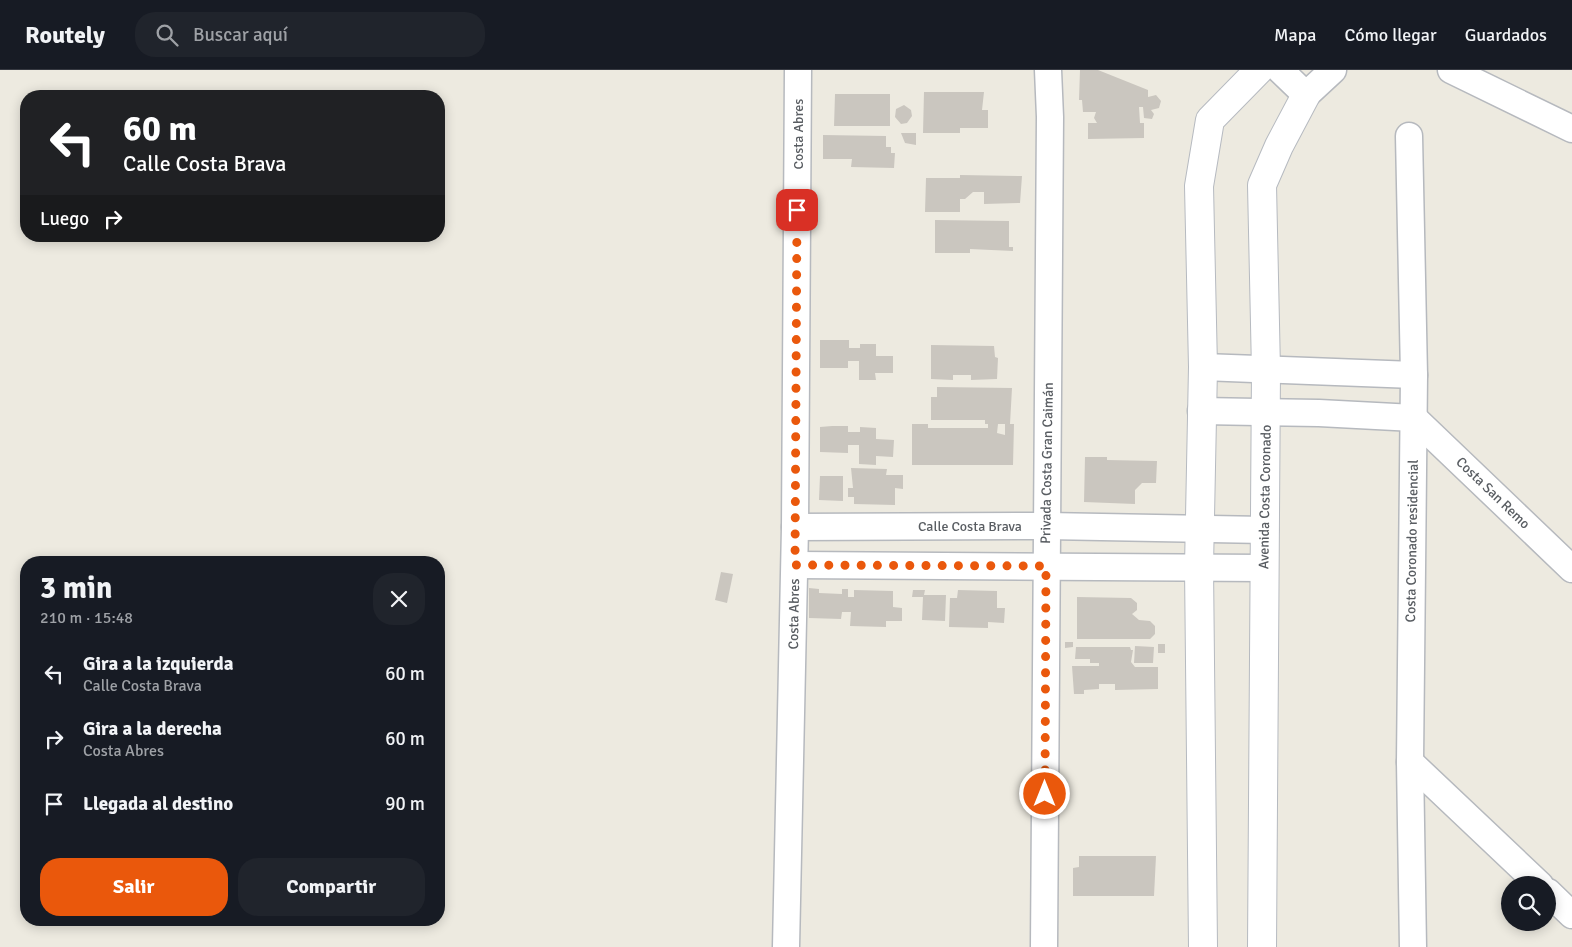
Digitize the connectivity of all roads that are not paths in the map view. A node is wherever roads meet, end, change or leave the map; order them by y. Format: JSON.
{"nodes":[{"id":1,"x":798,"y":70,"type":"edge"},
{"id":2,"x":1048,"y":70,"type":"edge"},
{"id":3,"x":1259,"y":70,"type":"edge"},
{"id":4,"x":1280,"y":70,"type":"edge"},
{"id":5,"x":1333,"y":70,"type":"edge"},
{"id":6,"x":1451,"y":70,"type":"edge"},
{"id":7,"x":1306,"y":95,"type":"junction"},
{"id":8,"x":1572,"y":129,"type":"edge"},
{"id":9,"x":1409,"y":136,"type":"dead end"},
{"id":10,"x":1203,"y":367,"type":"junction"},
{"id":11,"x":1266,"y":370,"type":"junction"},
{"id":12,"x":1414,"y":375,"type":"junction"},
{"id":13,"x":1201,"y":412,"type":"junction"},
{"id":14,"x":1265,"y":413,"type":"junction"},
{"id":15,"x":1414,"y":418,"type":"junction"},
{"id":16,"x":1047,"y":526,"type":"junction"},
{"id":17,"x":795,"y":527,"type":"junction"},
{"id":18,"x":1199,"y":529,"type":"junction"},
{"id":19,"x":1265,"y":530,"type":"junction"},
{"id":20,"x":795,"y":565,"type":"junction"},
{"id":21,"x":1046,"y":566,"type":"junction"},
{"id":22,"x":1199,"y":567,"type":"junction"},
{"id":23,"x":1264,"y":568,"type":"junction"},
{"id":24,"x":1572,"y":569,"type":"edge"},
{"id":25,"x":1410,"y":762,"type":"junction"},
{"id":26,"x":1530,"y":876,"type":"edge"},
{"id":27,"x":1556,"y":900,"type":"edge"},
{"id":28,"x":1572,"y":915,"type":"edge"},
{"id":29,"x":786,"y":947,"type":"edge"},
{"id":30,"x":1044,"y":947,"type":"edge"},
{"id":31,"x":1203,"y":947,"type":"edge"},
{"id":32,"x":1262,"y":947,"type":"edge"},
{"id":33,"x":1413,"y":947,"type":"edge"}],
"edges":[{"from":1,"to":17,"type":"street","name":"Costa Abres"},
{"from":2,"to":16,"type":"street","name":"Privada Costa Gran Caimán"},
{"from":3,"to":10,"type":"street"},
{"from":4,"to":7,"type":"street"},
{"from":5,"to":7,"type":"street","name":"Avenida Costa Coronado"},
{"from":6,"to":8,"type":"street"},
{"from":7,"to":11,"type":"street","name":"Avenida Costa Coronado"},
{"from":9,"to":12,"type":"street","name":"Costa Coronado residencial"},
{"from":10,"to":11,"type":"street"},
{"from":10,"to":13,"type":"street"},
{"from":11,"to":12,"type":"street"},
{"from":11,"to":14,"type":"street","name":"Avenida Costa Coronado"},
{"from":12,"to":15,"type":"street","name":"Costa Coronado residencial"},
{"from":13,"to":14,"type":"street"},
{"from":13,"to":18,"type":"street"},
{"from":14,"to":15,"type":"street"},
{"from":14,"to":19,"type":"street","name":"Avenida Costa Coronado"},
{"from":15,"to":24,"type":"street","name":"Costa San Remo"},
{"from":15,"to":25,"type":"street","name":"Costa Coronado residencial"},
{"from":16,"to":17,"type":"street","name":"Calle Costa Brava"},
{"from":16,"to":18,"type":"street","name":"Calle Costa Brava"},
{"from":16,"to":21,"type":"street","name":"Privada Costa Gran Caimán"},
{"from":17,"to":20,"type":"street","name":"Costa Abres"},
{"from":18,"to":19,"type":"street","name":"Calle Costa Brava"},
{"from":18,"to":22,"type":"street"},
{"from":19,"to":23,"type":"street","name":"Avenida Costa Coronado"},
{"from":20,"to":21,"type":"street"},
{"from":20,"to":29,"type":"street","name":"Costa Abres"},
{"from":21,"to":22,"type":"street"},
{"from":21,"to":30,"type":"street","name":"Privada Costa Gran Caimán"},
{"from":22,"to":23,"type":"street"},
{"from":22,"to":31,"type":"street"},
{"from":23,"to":32,"type":"street","name":"Avenida Costa Coronado"},
{"from":25,"to":26,"type":"street"},
{"from":25,"to":33,"type":"street","name":"Costa Coronado residencial"},
{"from":27,"to":28,"type":"street"}]}
